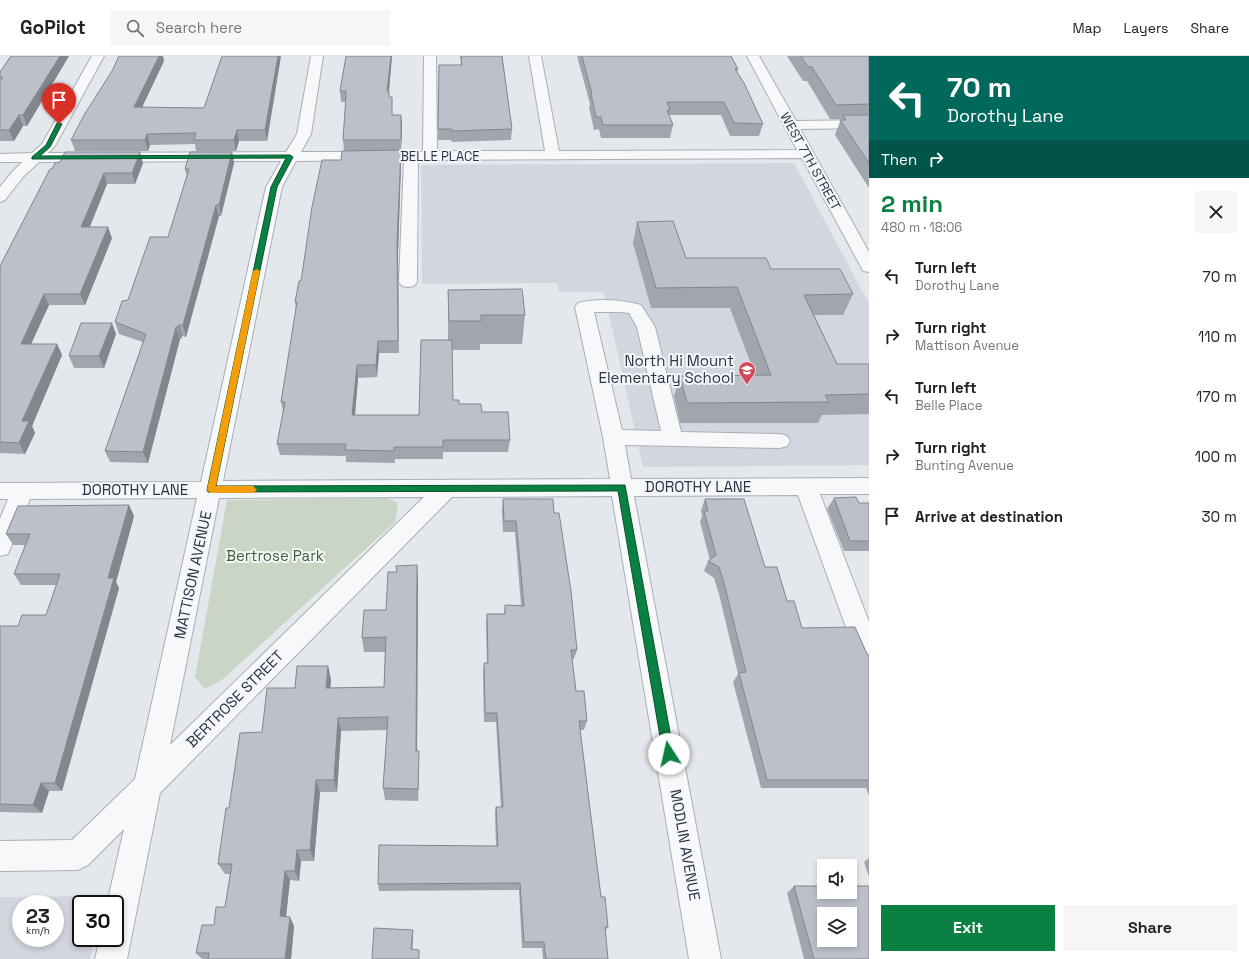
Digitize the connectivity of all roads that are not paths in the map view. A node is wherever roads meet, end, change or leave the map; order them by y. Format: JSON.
{"nodes":[{"id":1,"x":98,"y":56,"type":"edge"},
{"id":2,"x":317,"y":56,"type":"edge"},
{"id":3,"x":430,"y":56,"type":"edge"},
{"id":4,"x":535,"y":56,"type":"edge"},
{"id":5,"x":754,"y":56,"type":"edge"},
{"id":6,"x":869,"y":124,"type":"edge"},
{"id":7,"x":791,"y":125,"type":"junction"},
{"id":8,"x":807,"y":154,"type":"junction"},
{"id":9,"x":553,"y":155,"type":"junction"},
{"id":10,"x":411,"y":156,"type":"junction"},
{"id":11,"x":430,"y":156,"type":"junction"},
{"id":12,"x":290,"y":157,"type":"junction"},
{"id":13,"x":0,"y":158,"type":"edge"},
{"id":14,"x":35,"y":158,"type":"junction"},
{"id":15,"x":0,"y":197,"type":"edge"},
{"id":16,"x":869,"y":267,"type":"edge"},
{"id":17,"x":408,"y":282,"type":"dead end"},
{"id":18,"x":613,"y":437,"type":"junction"},
{"id":19,"x":673,"y":438,"type":"junction"},
{"id":20,"x":780,"y":441,"type":"dead end"},
{"id":21,"x":806,"y":486,"type":"junction"},
{"id":22,"x":869,"y":486,"type":"edge"},
{"id":23,"x":622,"y":487,"type":"junction"},
{"id":24,"x":447,"y":488,"type":"junction"},
{"id":25,"x":211,"y":490,"type":"junction"},
{"id":26,"x":0,"y":491,"type":"edge"},
{"id":27,"x":22,"y":491,"type":"junction"},
{"id":28,"x":0,"y":547,"type":"edge"},
{"id":29,"x":869,"y":656,"type":"edge"},
{"id":30,"x":148,"y":785,"type":"junction"},
{"id":31,"x":0,"y":856,"type":"edge"},
{"id":32,"x":111,"y":959,"type":"edge"},
{"id":33,"x":705,"y":959,"type":"edge"}],
"edges":[{"from":1,"to":14,"type":"street"},
{"from":2,"to":12,"type":"street","name":"MATTISON AVENUE"},
{"from":3,"to":11,"type":"street"},
{"from":4,"to":9,"type":"street"},
{"from":5,"to":7,"type":"street","name":"WEST 7TH STREET"},
{"from":6,"to":7,"type":"street"},
{"from":7,"to":8,"type":"street","name":"WEST 7TH STREET"},
{"from":8,"to":9,"type":"street","name":"BELLE PLACE"},
{"from":8,"to":16,"type":"street","name":"WEST 7TH STREET"},
{"from":9,"to":11,"type":"street","name":"BELLE PLACE"},
{"from":10,"to":11,"type":"street","name":"BELLE PLACE"},
{"from":10,"to":12,"type":"street","name":"BELLE PLACE"},
{"from":10,"to":17,"type":"street"},
{"from":12,"to":14,"type":"street","name":"BELLE PLACE"},
{"from":12,"to":25,"type":"street","name":"MATTISON AVENUE"},
{"from":13,"to":14,"type":"street","name":"BELLE PLACE"},
{"from":14,"to":15,"type":"street"},
{"from":18,"to":19,"type":"street"},
{"from":18,"to":19,"type":"street","name":"MODLIN AVENUE"},
{"from":18,"to":23,"type":"street","name":"MODLIN AVENUE"},
{"from":19,"to":20,"type":"street"},
{"from":21,"to":22,"type":"street","name":"DOROTHY LANE"},
{"from":21,"to":23,"type":"street","name":"DOROTHY LANE"},
{"from":21,"to":29,"type":"street"},
{"from":23,"to":24,"type":"street","name":"DOROTHY LANE"},
{"from":23,"to":33,"type":"street","name":"MODLIN AVENUE"},
{"from":24,"to":25,"type":"street","name":"DOROTHY LANE"},
{"from":24,"to":30,"type":"street","name":"BERTROSE STREET"},
{"from":25,"to":27,"type":"street","name":"DOROTHY LANE"},
{"from":25,"to":30,"type":"street","name":"MATTISON AVENUE"},
{"from":26,"to":27,"type":"street","name":"DOROTHY LANE"},
{"from":27,"to":28,"type":"street"},
{"from":30,"to":31,"type":"street","name":"BERTROSE STREET"},
{"from":30,"to":32,"type":"street","name":"MATTISON AVENUE"}]}
